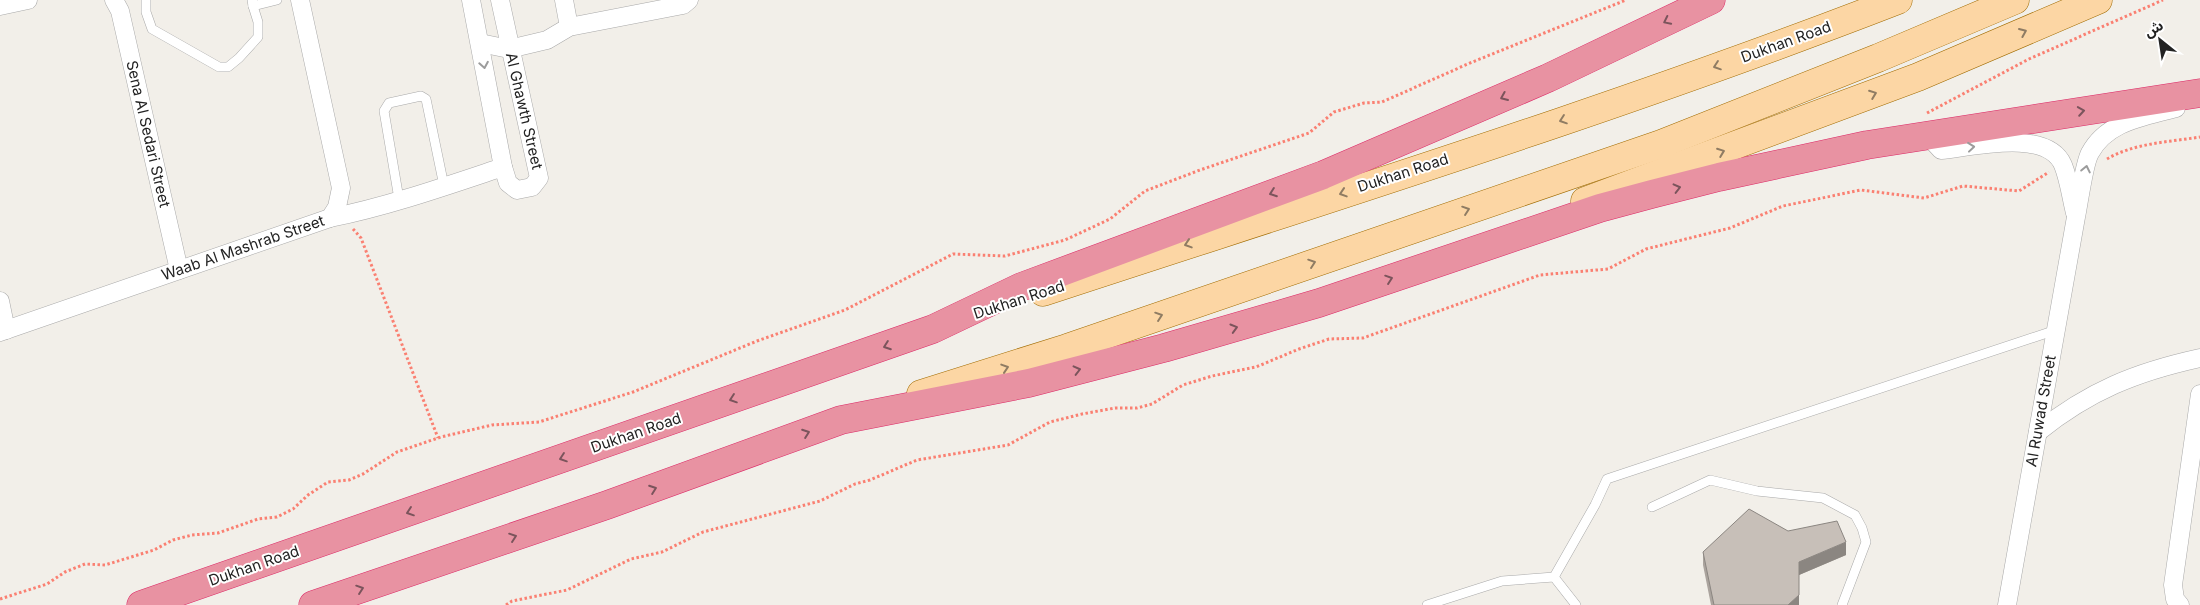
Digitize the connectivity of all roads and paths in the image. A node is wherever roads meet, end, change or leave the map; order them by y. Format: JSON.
{"nodes":[{"id":1,"x":28,"y":0,"type":"edge"},
{"id":2,"x":114,"y":0,"type":"edge"},
{"id":3,"x":146,"y":0,"type":"edge"},
{"id":4,"x":277,"y":0,"type":"edge"},
{"id":5,"x":300,"y":0,"type":"edge"},
{"id":6,"x":472,"y":0,"type":"edge"},
{"id":7,"x":500,"y":0,"type":"edge"},
{"id":8,"x":564,"y":0,"type":"edge"},
{"id":9,"x":690,"y":0,"type":"edge"},
{"id":10,"x":1626,"y":0,"type":"edge"},
{"id":11,"x":1711,"y":0,"type":"edge"},
{"id":12,"x":1874,"y":0,"type":"edge"},
{"id":13,"x":1898,"y":0,"type":"edge"},
{"id":14,"x":2015,"y":0,"type":"edge"},
{"id":15,"x":2098,"y":0,"type":"edge"},
{"id":16,"x":2163,"y":0,"type":"edge"},
{"id":17,"x":252,"y":3,"type":"edge"},
{"id":18,"x":0,"y":6,"type":"edge"},
{"id":19,"x":569,"y":27,"type":"junction"},
{"id":20,"x":1812,"y":33,"type":"junction"},
{"id":21,"x":480,"y":43,"type":"junction"},
{"id":22,"x":510,"y":49,"type":"junction"},
{"id":23,"x":2197,"y":93,"type":"edge"},
{"id":24,"x":1928,"y":124,"type":"junction"},
{"id":25,"x":2200,"y":137,"type":"edge"},
{"id":26,"x":2089,"y":154,"type":"junction"},
{"id":27,"x":2062,"y":163,"type":"junction"},
{"id":28,"x":503,"y":168,"type":"junction"},
{"id":29,"x":444,"y":186,"type":"junction"},
{"id":30,"x":399,"y":199,"type":"junction"},
{"id":31,"x":2076,"y":217,"type":"junction"},
{"id":32,"x":330,"y":218,"type":"junction"},
{"id":33,"x":1432,"y":265,"type":"junction"},
{"id":34,"x":179,"y":270,"type":"junction"},
{"id":35,"x":0,"y":301,"type":"edge"},
{"id":36,"x":933,"y":329,"type":"junction"},
{"id":37,"x":2056,"y":330,"type":"junction"},
{"id":38,"x":3,"y":331,"type":"edge"},
{"id":39,"x":2200,"y":358,"type":"edge"},
{"id":40,"x":2200,"y":394,"type":"edge"},
{"id":41,"x":842,"y":420,"type":"junction"},
{"id":42,"x":2038,"y":432,"type":"junction"},
{"id":43,"x":438,"y":438,"type":"junction"},
{"id":44,"x":1652,"y":507,"type":"dead end"},
{"id":45,"x":1554,"y":578,"type":"junction"},
{"id":46,"x":0,"y":599,"type":"edge"},
{"id":47,"x":2003,"y":603,"type":"edge"},
{"id":48,"x":141,"y":605,"type":"edge"},
{"id":49,"x":314,"y":605,"type":"edge"},
{"id":50,"x":506,"y":605,"type":"edge"},
{"id":51,"x":1428,"y":605,"type":"edge"},
{"id":52,"x":1576,"y":605,"type":"edge"},
{"id":53,"x":1842,"y":605,"type":"edge"},
{"id":54,"x":2180,"y":605,"type":"edge"}],
"edges":[{"from":1,"to":18,"type":"street"},
{"from":2,"to":34,"type":"street","name":"Sena Al Sedari Street"},
{"from":3,"to":17,"type":"lane"},
{"from":4,"to":17,"type":"lane"},
{"from":5,"to":32,"type":"street","name":"Waab Al Mashrab Street"},
{"from":6,"to":21,"type":"street","name":"Al Ghawth Street"},
{"from":7,"to":22,"type":"street","name":"Al Ghawth Street"},
{"from":8,"to":19,"type":"street"},
{"from":9,"to":19,"type":"street"},
{"from":10,"to":43,"type":"path"},
{"from":11,"to":36,"type":"highway","one_way":true},
{"from":12,"to":20,"type":"main road"},
{"from":13,"to":20,"type":"main road","name":"Dukhan Road"},
{"from":41,"to":14,"type":"main road","one_way":true},
{"from":33,"to":15,"type":"main road","one_way":true},
{"from":16,"to":24,"type":"path"},
{"from":19,"to":22,"type":"street"},
{"from":20,"to":36,"type":"main road","name":"Dukhan Road","one_way":true},
{"from":21,"to":22,"type":"street"},
{"from":21,"to":28,"type":"street","name":"Al Ghawth Street","one_way":true},
{"from":22,"to":28,"type":"street","name":"Al Ghawth Street"},
{"from":24,"to":23,"type":"highway","one_way":true},
{"from":23,"to":26,"type":"street","name":"Al Ruwad Street"},
{"from":24,"to":27,"type":"street","one_way":true},
{"from":33,"to":24,"type":"highway","one_way":true},
{"from":25,"to":26,"type":"path"},
{"from":31,"to":26,"type":"street","name":"Al Ruwad Street","one_way":true},
{"from":27,"to":31,"type":"street","name":"Al Ruwad Street"},
{"from":27,"to":50,"type":"path"},
{"from":28,"to":29,"type":"street"},
{"from":29,"to":30,"type":"street"},
{"from":29,"to":30,"type":"lane"},
{"from":30,"to":32,"type":"street"},
{"from":31,"to":37,"type":"street","name":"Al Ruwad Street"},
{"from":32,"to":34,"type":"street","name":"Waab Al Mashrab Street"},
{"from":32,"to":43,"type":"path"},
{"from":41,"to":33,"type":"highway","one_way":true},
{"from":34,"to":38,"type":"street","name":"Waab Al Mashrab Street"},
{"from":35,"to":38,"type":"street"},
{"from":36,"to":48,"type":"highway","name":"Dukhan Road","one_way":true},
{"from":37,"to":42,"type":"street","name":"Al Ruwad Street"},
{"from":37,"to":45,"type":"lane"},
{"from":39,"to":42,"type":"street"},
{"from":40,"to":54,"type":"street"},
{"from":49,"to":41,"type":"highway","one_way":true},
{"from":42,"to":47,"type":"street","name":"Al Ruwad Street"},
{"from":43,"to":46,"type":"path"},
{"from":44,"to":53,"type":"lane"},
{"from":45,"to":51,"type":"lane"},
{"from":45,"to":52,"type":"lane"}]}
